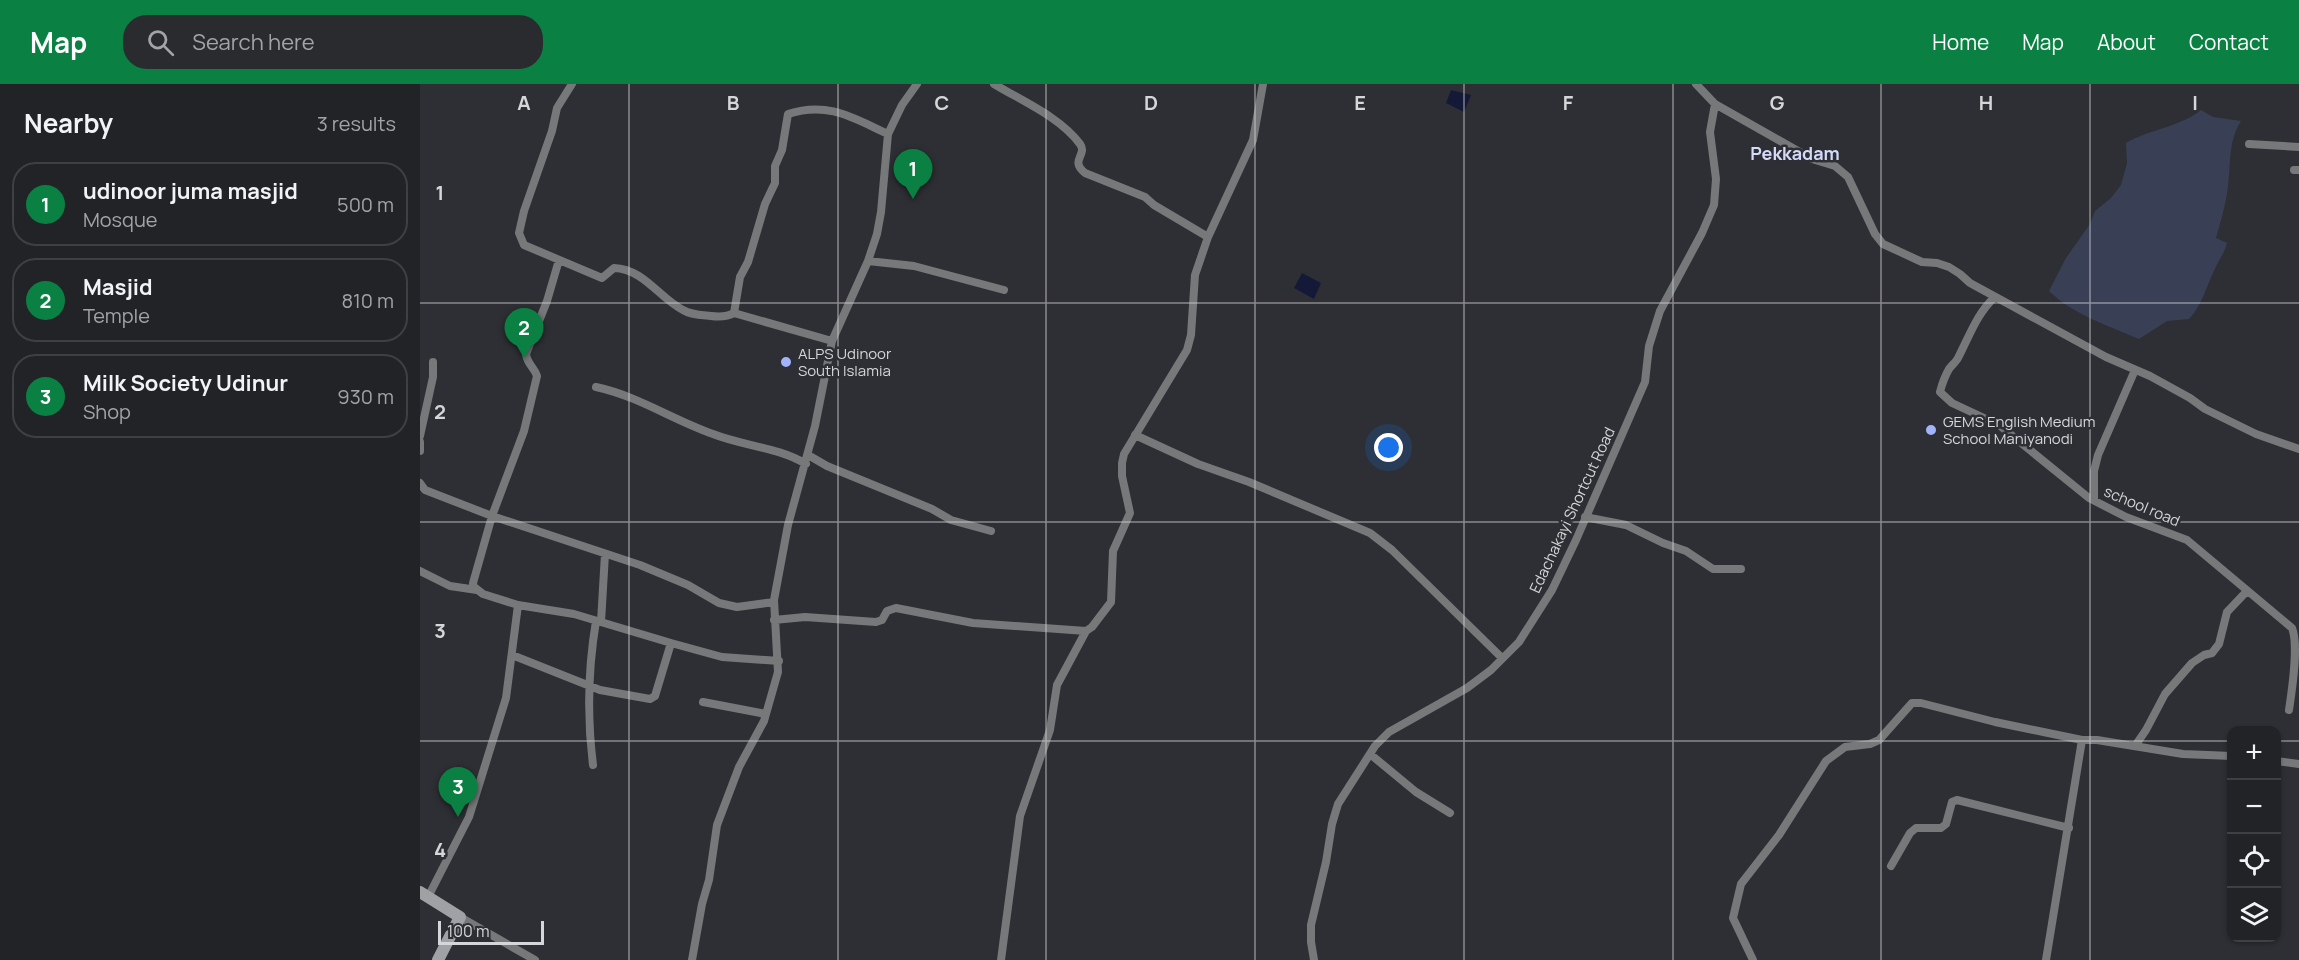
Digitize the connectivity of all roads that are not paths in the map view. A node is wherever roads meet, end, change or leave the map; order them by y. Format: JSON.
{"nodes":[{"id":1,"x":572,"y":84,"type":"edge"},
{"id":2,"x":917,"y":84,"type":"edge"},
{"id":3,"x":994,"y":84,"type":"edge"},
{"id":4,"x":1263,"y":84,"type":"edge"},
{"id":5,"x":1696,"y":84,"type":"edge"},
{"id":6,"x":1715,"y":104,"type":"junction"},
{"id":7,"x":888,"y":134,"type":"junction"},
{"id":8,"x":2249,"y":144,"type":"dead end"},
{"id":9,"x":2299,"y":147,"type":"edge"},
{"id":10,"x":1208,"y":237,"type":"junction"},
{"id":11,"x":559,"y":260,"type":"junction"},
{"id":12,"x":868,"y":261,"type":"junction"},
{"id":13,"x":1004,"y":290,"type":"dead end"},
{"id":14,"x":1995,"y":297,"type":"junction"},
{"id":15,"x":734,"y":313,"type":"junction"},
{"id":16,"x":832,"y":341,"type":"junction"},
{"id":17,"x":433,"y":362,"type":"dead end"},
{"id":18,"x":2136,"y":370,"type":"junction"},
{"id":19,"x":596,"y":387,"type":"dead end"},
{"id":20,"x":1135,"y":435,"type":"junction"},
{"id":21,"x":420,"y":436,"type":"edge"},
{"id":22,"x":420,"y":442,"type":"edge"},
{"id":23,"x":2299,"y":449,"type":"edge"},
{"id":24,"x":420,"y":451,"type":"edge"},
{"id":25,"x":807,"y":460,"type":"junction"},
{"id":26,"x":420,"y":483,"type":"edge"},
{"id":27,"x":2094,"y":500,"type":"junction"},
{"id":28,"x":492,"y":516,"type":"junction"},
{"id":29,"x":1585,"y":518,"type":"junction"},
{"id":30,"x":991,"y":531,"type":"dead end"},
{"id":31,"x":605,"y":554,"type":"junction"},
{"id":32,"x":1741,"y":569,"type":"dead end"},
{"id":33,"x":420,"y":571,"type":"edge"},
{"id":34,"x":477,"y":590,"type":"junction"},
{"id":35,"x":2247,"y":591,"type":"junction"},
{"id":36,"x":774,"y":602,"type":"junction"},
{"id":37,"x":518,"y":605,"type":"junction"},
{"id":38,"x":774,"y":620,"type":"junction"},
{"id":39,"x":599,"y":622,"type":"junction"},
{"id":40,"x":1086,"y":631,"type":"junction"},
{"id":41,"x":671,"y":643,"type":"junction"},
{"id":42,"x":512,"y":655,"type":"junction"},
{"id":43,"x":1502,"y":658,"type":"junction"},
{"id":44,"x":779,"y":661,"type":"junction"},
{"id":45,"x":589,"y":686,"type":"junction"},
{"id":46,"x":703,"y":702,"type":"dead end"},
{"id":47,"x":2289,"y":710,"type":"dead end"},
{"id":48,"x":766,"y":714,"type":"junction"},
{"id":49,"x":2082,"y":740,"type":"junction"},
{"id":50,"x":2135,"y":746,"type":"junction"},
{"id":51,"x":1370,"y":754,"type":"junction"},
{"id":52,"x":2227,"y":756,"type":"edge"},
{"id":53,"x":2281,"y":762,"type":"edge"},
{"id":54,"x":2299,"y":764,"type":"edge"},
{"id":55,"x":593,"y":765,"type":"dead end"},
{"id":56,"x":1450,"y":813,"type":"dead end"},
{"id":57,"x":2069,"y":828,"type":"junction"},
{"id":58,"x":1891,"y":866,"type":"dead end"},
{"id":59,"x":424,"y":895,"type":"edge"},
{"id":60,"x":459,"y":917,"type":"junction"},
{"id":61,"x":438,"y":960,"type":"edge"},
{"id":62,"x":535,"y":960,"type":"edge"},
{"id":63,"x":692,"y":960,"type":"edge"},
{"id":64,"x":1001,"y":960,"type":"edge"},
{"id":65,"x":1314,"y":960,"type":"edge"},
{"id":66,"x":1753,"y":960,"type":"edge"},
{"id":67,"x":2046,"y":960,"type":"edge"}],
"edges":[{"from":1,"to":11,"type":"street"},
{"from":2,"to":7,"type":"street"},
{"from":3,"to":10,"type":"street"},
{"from":4,"to":10,"type":"street"},
{"from":5,"to":6,"type":"street"},
{"from":6,"to":14,"type":"street"},
{"from":6,"to":29,"type":"street","name":"Edachakayi Shortcut Road"},
{"from":7,"to":12,"type":"street"},
{"from":7,"to":15,"type":"street"},
{"from":8,"to":9,"type":"street"},
{"from":10,"to":20,"type":"street"},
{"from":11,"to":15,"type":"street"},
{"from":11,"to":28,"type":"street"},
{"from":12,"to":13,"type":"street"},
{"from":12,"to":16,"type":"street"},
{"from":14,"to":18,"type":"street"},
{"from":14,"to":27,"type":"street","name":"school road"},
{"from":15,"to":16,"type":"street"},
{"from":16,"to":25,"type":"street"},
{"from":17,"to":21,"type":"street"},
{"from":18,"to":23,"type":"street"},
{"from":18,"to":27,"type":"street"},
{"from":19,"to":25,"type":"street"},
{"from":20,"to":40,"type":"street"},
{"from":20,"to":43,"type":"street"},
{"from":22,"to":24,"type":"street"},
{"from":25,"to":30,"type":"street"},
{"from":25,"to":36,"type":"street"},
{"from":26,"to":28,"type":"street"},
{"from":27,"to":35,"type":"street","name":"school road"},
{"from":28,"to":31,"type":"street"},
{"from":28,"to":34,"type":"street"},
{"from":29,"to":32,"type":"street"},
{"from":29,"to":43,"type":"street","name":"Edachakayi Shortcut Road"},
{"from":31,"to":36,"type":"street"},
{"from":31,"to":39,"type":"street"},
{"from":33,"to":34,"type":"street"},
{"from":34,"to":37,"type":"street"},
{"from":35,"to":47,"type":"street","name":"school road"},
{"from":35,"to":50,"type":"street"},
{"from":36,"to":38,"type":"street"},
{"from":37,"to":39,"type":"street"},
{"from":37,"to":42,"type":"street"},
{"from":38,"to":40,"type":"street"},
{"from":38,"to":44,"type":"street"},
{"from":39,"to":41,"type":"street"},
{"from":39,"to":45,"type":"street"},
{"from":40,"to":64,"type":"street"},
{"from":41,"to":44,"type":"street"},
{"from":41,"to":45,"type":"street"},
{"from":42,"to":45,"type":"street"},
{"from":42,"to":59,"type":"street"},
{"from":43,"to":51,"type":"street","name":"Edachakayi Shortcut Road"},
{"from":44,"to":48,"type":"street"},
{"from":45,"to":55,"type":"street"},
{"from":46,"to":48,"type":"street"},
{"from":48,"to":63,"type":"street"},
{"from":49,"to":50,"type":"street"},
{"from":49,"to":57,"type":"street"},
{"from":49,"to":66,"type":"street"},
{"from":50,"to":52,"type":"street"},
{"from":51,"to":56,"type":"street"},
{"from":51,"to":65,"type":"street","name":"Edachakayi Shortcut Road"},
{"from":53,"to":54,"type":"street"},
{"from":57,"to":58,"type":"street"},
{"from":57,"to":67,"type":"street"},
{"from":59,"to":60,"type":"main road"},
{"from":60,"to":61,"type":"main road"},
{"from":60,"to":62,"type":"street"}]}
